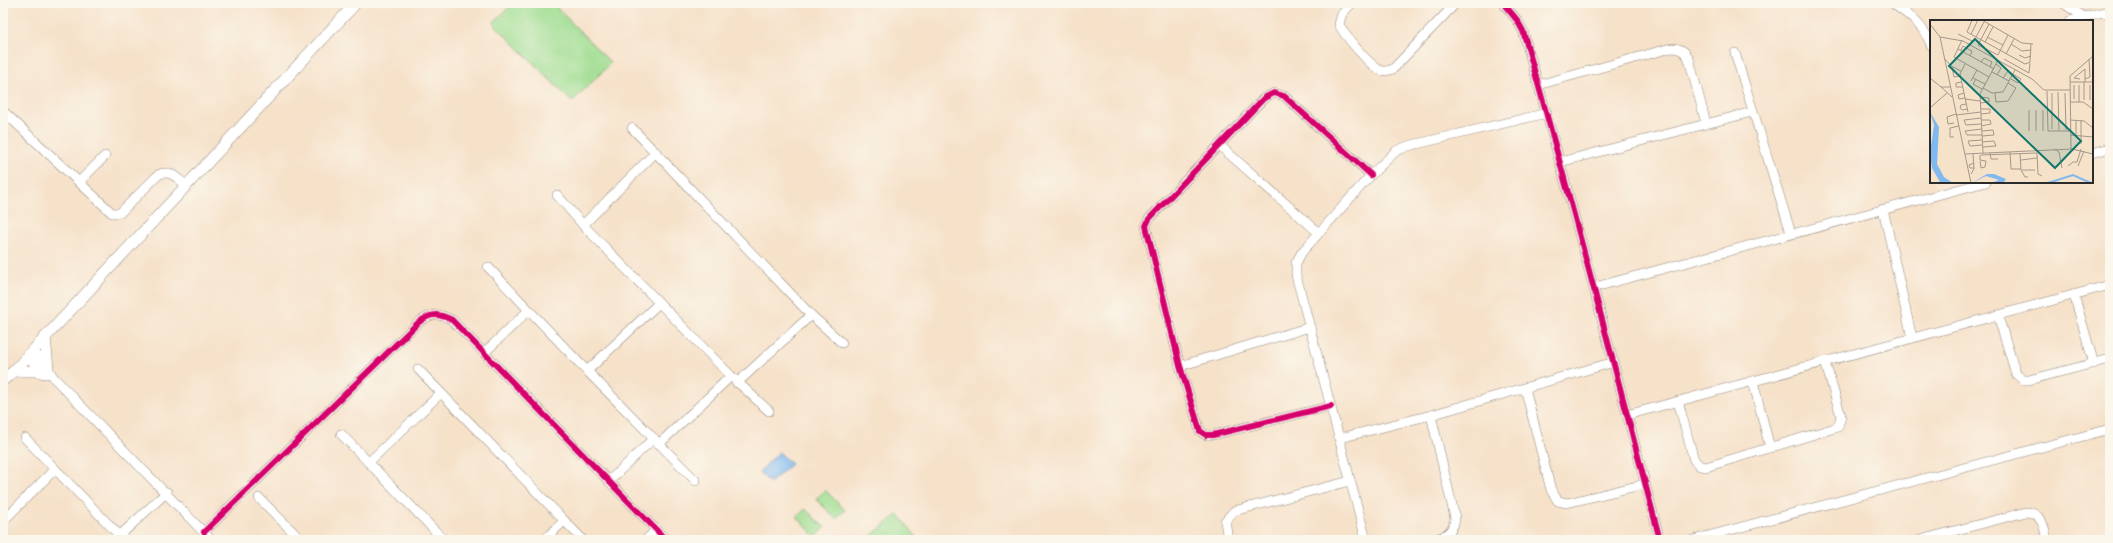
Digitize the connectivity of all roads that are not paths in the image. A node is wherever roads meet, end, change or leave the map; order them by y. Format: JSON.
{"nodes":[{"id":1,"x":356,"y":3,"type":"edge"},
{"id":2,"x":1352,"y":3,"type":"edge"},
{"id":3,"x":1456,"y":3,"type":"edge"},
{"id":4,"x":1503,"y":3,"type":"edge"},
{"id":5,"x":1893,"y":3,"type":"edge"},
{"id":6,"x":2063,"y":3,"type":"edge"},
{"id":7,"x":2110,"y":12,"type":"edge"},
{"id":8,"x":2084,"y":17,"type":"junction"},
{"id":9,"x":2074,"y":20,"type":"edge"},
{"id":10,"x":1930,"y":42,"type":"edge"},
{"id":11,"x":1735,"y":53,"type":"dead end"},
{"id":12,"x":1538,"y":85,"type":"junction"},
{"id":13,"x":3,"y":112,"type":"edge"},
{"id":14,"x":1752,"y":112,"type":"junction"},
{"id":15,"x":1547,"y":113,"type":"junction"},
{"id":16,"x":1706,"y":123,"type":"junction"},
{"id":17,"x":632,"y":128,"type":"dead end"},
{"id":18,"x":1218,"y":145,"type":"junction"},
{"id":19,"x":2110,"y":148,"type":"edge"},
{"id":20,"x":656,"y":152,"type":"junction"},
{"id":21,"x":2093,"y":153,"type":"edge"},
{"id":22,"x":105,"y":156,"type":"dead end"},
{"id":23,"x":1560,"y":162,"type":"junction"},
{"id":24,"x":1371,"y":175,"type":"junction"},
{"id":25,"x":79,"y":182,"type":"junction"},
{"id":26,"x":1968,"y":184,"type":"edge"},
{"id":27,"x":187,"y":186,"type":"junction"},
{"id":28,"x":557,"y":195,"type":"dead end"},
{"id":29,"x":1883,"y":209,"type":"junction"},
{"id":30,"x":583,"y":224,"type":"junction"},
{"id":31,"x":1318,"y":232,"type":"junction"},
{"id":32,"x":1791,"y":233,"type":"junction"},
{"id":33,"x":488,"y":268,"type":"dead end"},
{"id":34,"x":2110,"y":285,"type":"edge"},
{"id":35,"x":1595,"y":287,"type":"junction"},
{"id":36,"x":2074,"y":295,"type":"junction"},
{"id":37,"x":659,"y":303,"type":"junction"},
{"id":38,"x":529,"y":310,"type":"junction"},
{"id":39,"x":811,"y":315,"type":"junction"},
{"id":40,"x":1998,"y":316,"type":"junction"},
{"id":41,"x":1310,"y":327,"type":"junction"},
{"id":42,"x":46,"y":337,"type":"junction"},
{"id":43,"x":1912,"y":338,"type":"junction"},
{"id":44,"x":842,"y":343,"type":"dead end"},
{"id":45,"x":484,"y":353,"type":"junction"},
{"id":46,"x":30,"y":354,"type":"junction"},
{"id":47,"x":2110,"y":360,"type":"edge"},
{"id":48,"x":1614,"y":362,"type":"junction"},
{"id":49,"x":1826,"y":362,"type":"junction"},
{"id":50,"x":2094,"y":364,"type":"junction"},
{"id":51,"x":1180,"y":366,"type":"junction"},
{"id":52,"x":418,"y":369,"type":"dead end"},
{"id":53,"x":14,"y":371,"type":"junction"},
{"id":54,"x":587,"y":372,"type":"junction"},
{"id":55,"x":49,"y":374,"type":"junction"},
{"id":56,"x":3,"y":380,"type":"edge"},
{"id":57,"x":734,"y":380,"type":"junction"},
{"id":58,"x":1753,"y":381,"type":"junction"},
{"id":59,"x":1525,"y":388,"type":"junction"},
{"id":60,"x":441,"y":393,"type":"junction"},
{"id":61,"x":1678,"y":401,"type":"junction"},
{"id":62,"x":1331,"y":406,"type":"junction"},
{"id":63,"x":769,"y":411,"type":"dead end"},
{"id":64,"x":1431,"y":415,"type":"junction"},
{"id":65,"x":1627,"y":415,"type":"junction"},
{"id":66,"x":2109,"y":432,"type":"edge"},
{"id":67,"x":341,"y":434,"type":"dead end"},
{"id":68,"x":25,"y":438,"type":"dead end"},
{"id":69,"x":1340,"y":438,"type":"junction"},
{"id":70,"x":656,"y":441,"type":"junction"},
{"id":71,"x":1770,"y":448,"type":"junction"},
{"id":72,"x":369,"y":462,"type":"junction"},
{"id":73,"x":55,"y":469,"type":"junction"},
{"id":74,"x":609,"y":481,"type":"junction"},
{"id":75,"x":696,"y":481,"type":"dead end"},
{"id":76,"x":1350,"y":481,"type":"junction"},
{"id":77,"x":1645,"y":484,"type":"junction"},
{"id":78,"x":167,"y":492,"type":"junction"},
{"id":79,"x":259,"y":498,"type":"dead end"},
{"id":80,"x":3,"y":521,"type":"edge"},
{"id":81,"x":564,"y":521,"type":"junction"},
{"id":82,"x":656,"y":530,"type":"junction"},
{"id":83,"x":204,"y":532,"type":"junction"},
{"id":84,"x":117,"y":538,"type":"edge"},
{"id":85,"x":212,"y":540,"type":"edge"},
{"id":86,"x":301,"y":540,"type":"edge"},
{"id":87,"x":444,"y":540,"type":"edge"},
{"id":88,"x":544,"y":540,"type":"edge"},
{"id":89,"x":582,"y":540,"type":"edge"},
{"id":90,"x":646,"y":540,"type":"edge"},
{"id":91,"x":666,"y":540,"type":"edge"},
{"id":92,"x":1228,"y":540,"type":"edge"},
{"id":93,"x":1366,"y":540,"type":"edge"},
{"id":94,"x":1434,"y":540,"type":"edge"},
{"id":95,"x":1660,"y":540,"type":"edge"},
{"id":96,"x":1693,"y":540,"type":"edge"},
{"id":97,"x":1920,"y":540,"type":"edge"},
{"id":98,"x":2047,"y":540,"type":"edge"}],
"edges":[{"from":1,"to":27,"type":"street"},
{"from":2,"to":3,"type":"street"},
{"from":4,"to":12,"type":"street"},
{"from":5,"to":10,"type":"street"},
{"from":6,"to":8,"type":"street"},
{"from":7,"to":8,"type":"street"},
{"from":8,"to":9,"type":"street"},
{"from":11,"to":14,"type":"street"},
{"from":12,"to":15,"type":"street"},
{"from":12,"to":16,"type":"street"},
{"from":13,"to":25,"type":"street"},
{"from":14,"to":16,"type":"street"},
{"from":14,"to":32,"type":"street"},
{"from":15,"to":23,"type":"street"},
{"from":15,"to":24,"type":"street"},
{"from":16,"to":23,"type":"street"},
{"from":17,"to":20,"type":"street"},
{"from":18,"to":24,"type":"street"},
{"from":18,"to":31,"type":"street"},
{"from":18,"to":51,"type":"street"},
{"from":19,"to":21,"type":"street"},
{"from":20,"to":30,"type":"street"},
{"from":20,"to":39,"type":"street"},
{"from":22,"to":25,"type":"street"},
{"from":23,"to":35,"type":"street"},
{"from":24,"to":31,"type":"street"},
{"from":25,"to":27,"type":"street"},
{"from":26,"to":29,"type":"street"},
{"from":27,"to":42,"type":"street"},
{"from":28,"to":30,"type":"street"},
{"from":29,"to":32,"type":"street"},
{"from":29,"to":43,"type":"street"},
{"from":30,"to":37,"type":"street"},
{"from":31,"to":41,"type":"street"},
{"from":32,"to":35,"type":"street"},
{"from":33,"to":38,"type":"street"},
{"from":34,"to":36,"type":"street"},
{"from":35,"to":48,"type":"street"},
{"from":36,"to":40,"type":"street"},
{"from":36,"to":50,"type":"street"},
{"from":37,"to":54,"type":"street"},
{"from":37,"to":57,"type":"street"},
{"from":38,"to":45,"type":"street"},
{"from":38,"to":54,"type":"street"},
{"from":39,"to":44,"type":"street"},
{"from":39,"to":57,"type":"street"},
{"from":40,"to":43,"type":"street"},
{"from":40,"to":50,"type":"street"},
{"from":41,"to":51,"type":"street"},
{"from":41,"to":62,"type":"street"},
{"from":42,"to":46,"type":"street"},
{"from":42,"to":55,"type":"street"},
{"from":43,"to":49,"type":"street"},
{"from":45,"to":74,"type":"street"},
{"from":45,"to":83,"type":"street"},
{"from":46,"to":53,"type":"street"},
{"from":46,"to":55,"type":"street"},
{"from":47,"to":50,"type":"street"},
{"from":48,"to":59,"type":"street"},
{"from":48,"to":65,"type":"street"},
{"from":49,"to":58,"type":"street"},
{"from":49,"to":71,"type":"street"},
{"from":51,"to":62,"type":"street"},
{"from":52,"to":60,"type":"street"},
{"from":53,"to":55,"type":"street"},
{"from":53,"to":56,"type":"street"},
{"from":54,"to":70,"type":"street"},
{"from":55,"to":78,"type":"street"},
{"from":57,"to":63,"type":"street"},
{"from":57,"to":70,"type":"street"},
{"from":58,"to":61,"type":"street"},
{"from":58,"to":71,"type":"street"},
{"from":59,"to":64,"type":"street"},
{"from":59,"to":77,"type":"street"},
{"from":60,"to":72,"type":"street"},
{"from":60,"to":81,"type":"street"},
{"from":61,"to":65,"type":"street"},
{"from":61,"to":71,"type":"street"},
{"from":62,"to":69,"type":"street"},
{"from":64,"to":69,"type":"street"},
{"from":64,"to":94,"type":"street"},
{"from":65,"to":77,"type":"street"},
{"from":66,"to":96,"type":"street"},
{"from":67,"to":72,"type":"street"},
{"from":68,"to":73,"type":"street"},
{"from":69,"to":76,"type":"street"},
{"from":70,"to":74,"type":"street"},
{"from":70,"to":75,"type":"street"},
{"from":72,"to":87,"type":"street"},
{"from":73,"to":80,"type":"street"},
{"from":73,"to":84,"type":"street"},
{"from":74,"to":82,"type":"street"},
{"from":76,"to":92,"type":"street"},
{"from":76,"to":93,"type":"street"},
{"from":77,"to":95,"type":"street"},
{"from":78,"to":83,"type":"street"},
{"from":78,"to":84,"type":"street"},
{"from":79,"to":86,"type":"street"},
{"from":81,"to":88,"type":"street"},
{"from":81,"to":89,"type":"street"},
{"from":82,"to":90,"type":"street"},
{"from":82,"to":91,"type":"street"},
{"from":83,"to":85,"type":"street"},
{"from":97,"to":98,"type":"street"}]}
